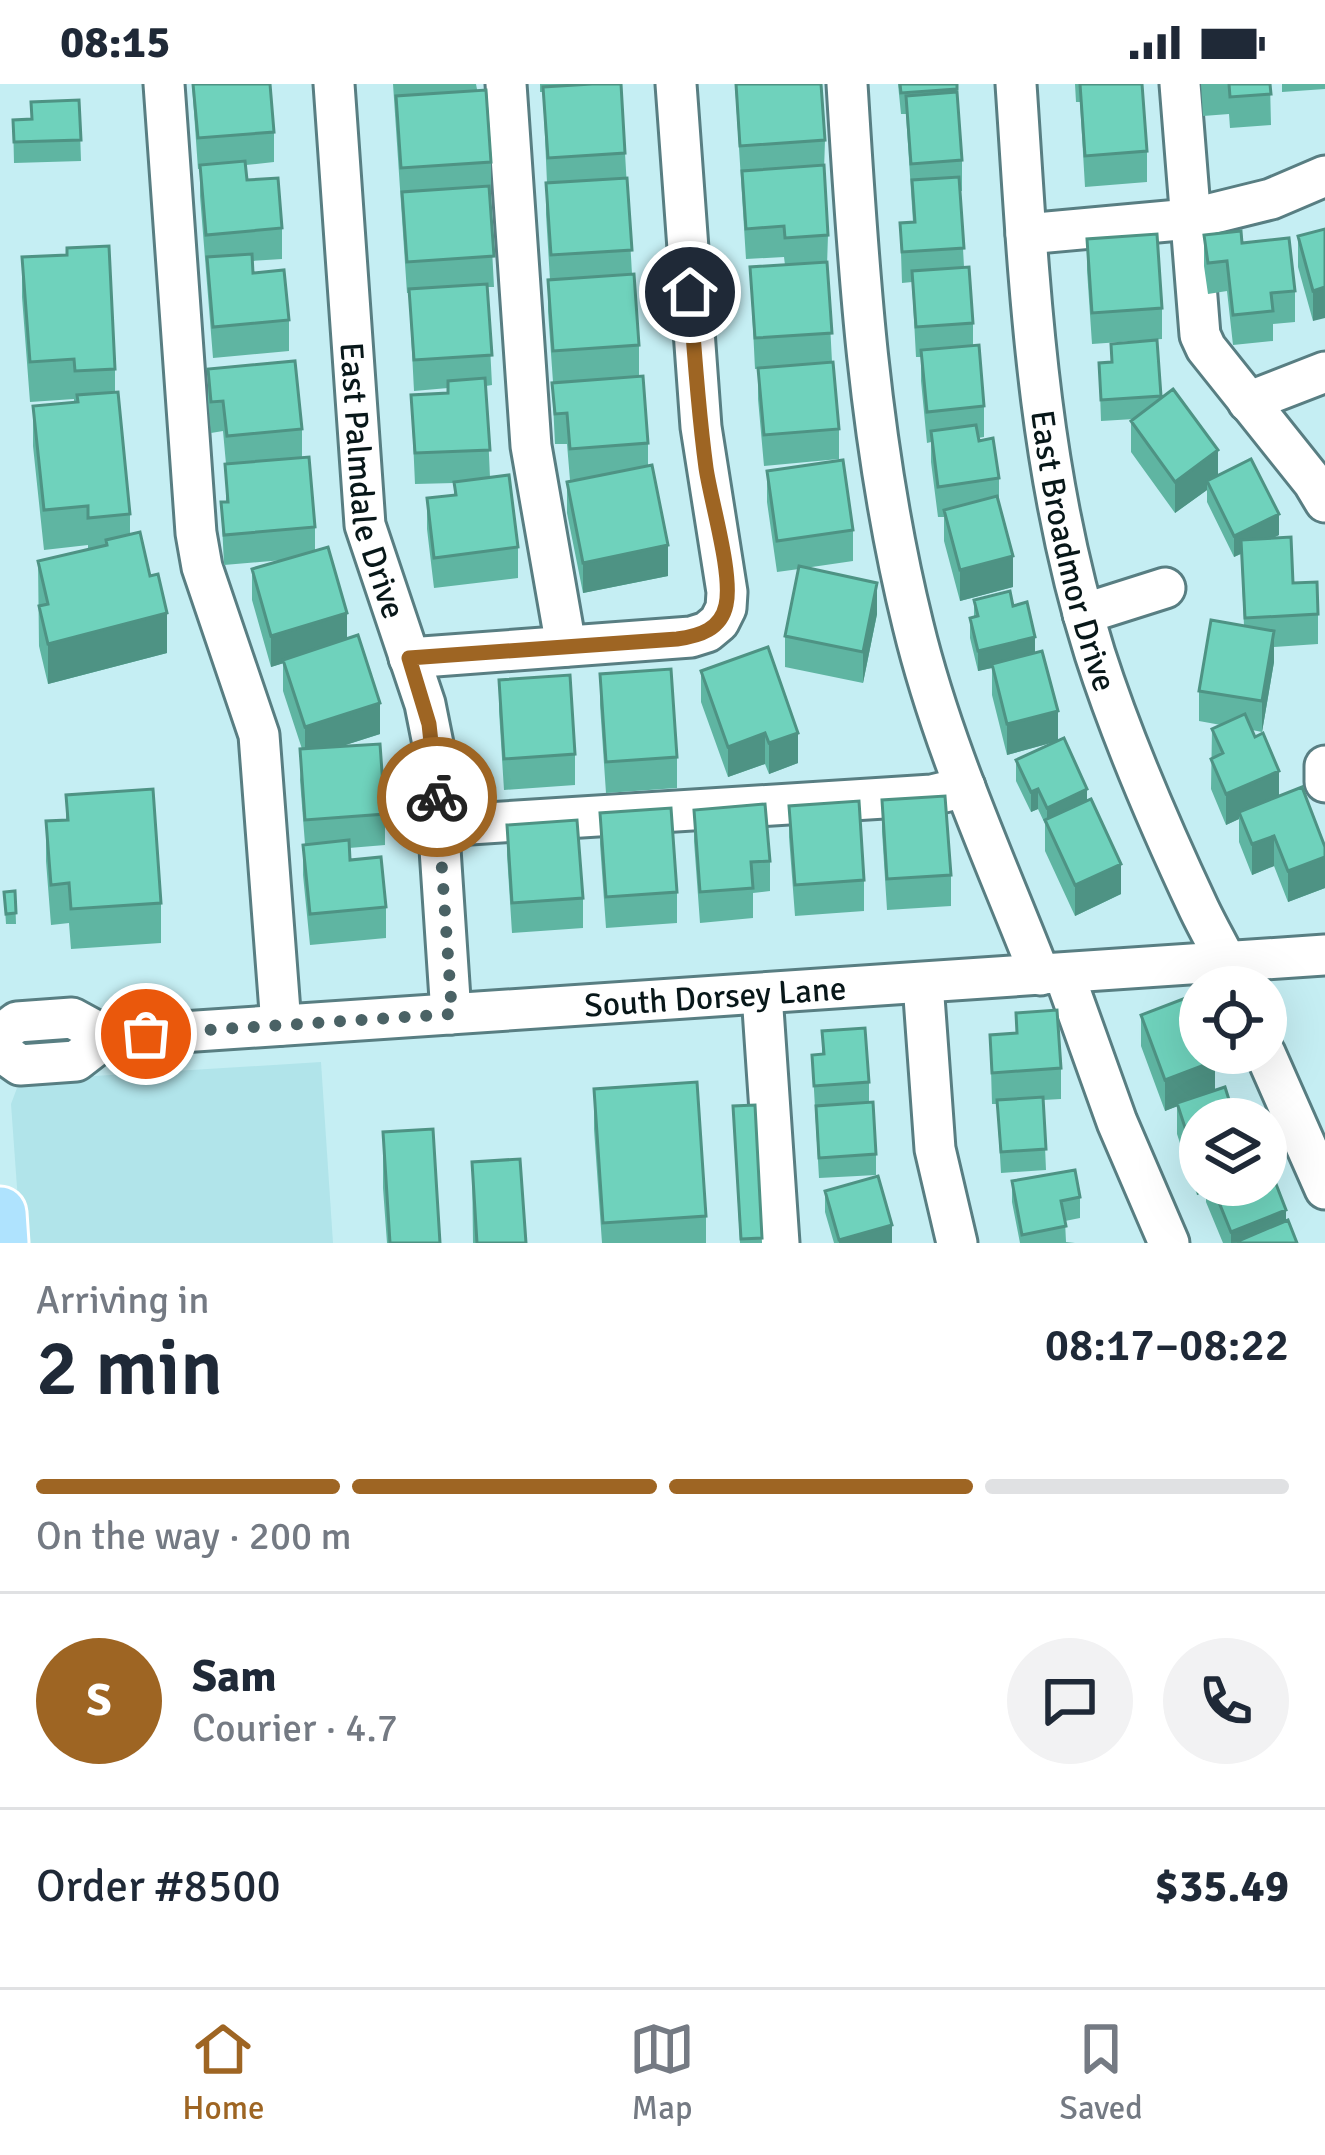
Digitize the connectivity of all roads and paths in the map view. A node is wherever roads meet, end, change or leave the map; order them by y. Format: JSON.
{"nodes":[{"id":1,"x":164,"y":84,"type":"edge"},
{"id":2,"x":334,"y":84,"type":"edge"},
{"id":3,"x":506,"y":84,"type":"edge"},
{"id":4,"x":676,"y":84,"type":"edge"},
{"id":5,"x":847,"y":84,"type":"edge"},
{"id":6,"x":1016,"y":84,"type":"edge"},
{"id":7,"x":1180,"y":84,"type":"edge"},
{"id":8,"x":1325,"y":176,"type":"edge"},
{"id":9,"x":1190,"y":220,"type":"junction"},
{"id":10,"x":1026,"y":234,"type":"junction"},
{"id":11,"x":1325,"y":372,"type":"edge"},
{"id":12,"x":1248,"y":402,"type":"junction"},
{"id":13,"x":1325,"y":502,"type":"edge"},
{"id":14,"x":1165,"y":588,"type":"dead end"},
{"id":15,"x":1083,"y":614,"type":"junction"},
{"id":16,"x":566,"y":646,"type":"junction"},
{"id":17,"x":409,"y":658,"type":"junction"},
{"id":18,"x":1325,"y":766,"type":"edge"},
{"id":19,"x":1325,"y":782,"type":"edge"},
{"id":20,"x":965,"y":787,"type":"junction"},
{"id":21,"x":439,"y":826,"type":"junction"},
{"id":22,"x":1325,"y":956,"type":"edge"},
{"id":23,"x":1229,"y":966,"type":"edge"},
{"id":24,"x":1277,"y":966,"type":"edge"},
{"id":25,"x":1052,"y":974,"type":"junction"},
{"id":26,"x":1179,"y":975,"type":"edge"},
{"id":27,"x":922,"y":983,"type":"junction"},
{"id":28,"x":762,"y":994,"type":"junction"},
{"id":29,"x":452,"y":1014,"type":"junction"},
{"id":30,"x":280,"y":1025,"type":"junction"},
{"id":31,"x":0,"y":1035,"type":"edge"},
{"id":32,"x":107,"y":1037,"type":"junction"},
{"id":33,"x":0,"y":1052,"type":"edge"},
{"id":34,"x":1274,"y":1074,"type":"edge"},
{"id":35,"x":1325,"y":1190,"type":"edge"},
{"id":36,"x":0,"y":1213,"type":"edge"},
{"id":37,"x":2,"y":1243,"type":"edge"},
{"id":38,"x":779,"y":1243,"type":"edge"},
{"id":39,"x":957,"y":1243,"type":"edge"},
{"id":40,"x":1168,"y":1243,"type":"edge"}],
"edges":[{"from":1,"to":30,"type":"street"},
{"from":2,"to":17,"type":"street","name":"East Palmdale Drive"},
{"from":3,"to":16,"type":"street"},
{"from":4,"to":16,"type":"street"},
{"from":5,"to":20,"type":"street"},
{"from":6,"to":10,"type":"street","name":"East Broadmor Drive"},
{"from":7,"to":9,"type":"street"},
{"from":8,"to":9,"type":"street"},
{"from":9,"to":10,"type":"street"},
{"from":9,"to":12,"type":"street"},
{"from":10,"to":15,"type":"street","name":"East Broadmor Drive"},
{"from":11,"to":12,"type":"street"},
{"from":12,"to":13,"type":"street"},
{"from":14,"to":15,"type":"street"},
{"from":15,"to":23,"type":"street","name":"East Broadmor Drive"},
{"from":16,"to":17,"type":"street"},
{"from":17,"to":21,"type":"street","name":"East Palmdale Drive"},
{"from":18,"to":19,"type":"street"},
{"from":20,"to":21,"type":"street"},
{"from":20,"to":25,"type":"street"},
{"from":21,"to":29,"type":"street","name":"East Palmdale Drive"},
{"from":22,"to":24,"type":"street","name":"South Dorsey Lane"},
{"from":25,"to":26,"type":"street","name":"South Dorsey Lane"},
{"from":25,"to":27,"type":"street","name":"South Dorsey Lane"},
{"from":25,"to":40,"type":"street"},
{"from":27,"to":28,"type":"street","name":"South Dorsey Lane"},
{"from":27,"to":39,"type":"street"},
{"from":28,"to":29,"type":"street","name":"South Dorsey Lane"},
{"from":28,"to":38,"type":"street"},
{"from":29,"to":30,"type":"street","name":"South Dorsey Lane"},
{"from":30,"to":32,"type":"street","name":"South Dorsey Lane"},
{"from":31,"to":32,"type":"street","name":"South Dorsey Lane"},
{"from":32,"to":33,"type":"street","name":"South Dorsey Lane"},
{"from":34,"to":35,"type":"street"},
{"from":36,"to":37,"type":"main road"}]}
